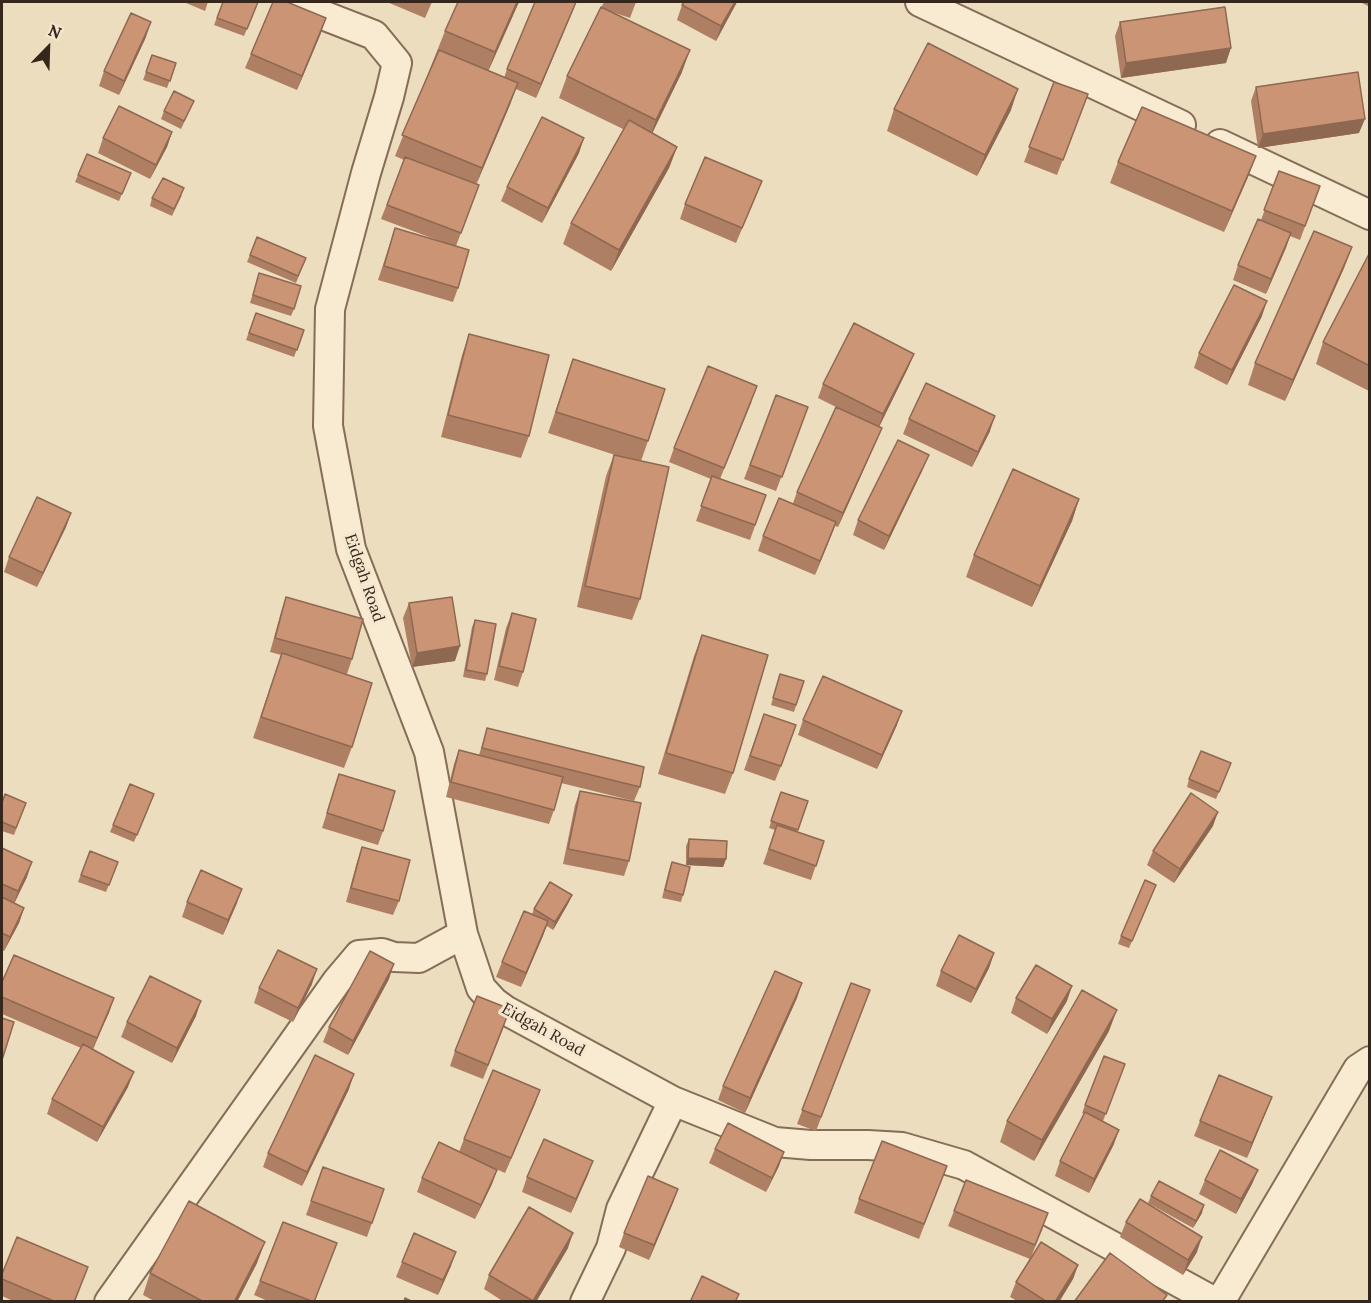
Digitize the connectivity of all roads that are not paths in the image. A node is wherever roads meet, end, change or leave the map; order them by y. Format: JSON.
{"nodes":[{"id":1,"x":294,"y":2,"type":"edge"},
{"id":2,"x":920,"y":2,"type":"edge"},
{"id":3,"x":1370,"y":215,"type":"edge"},
{"id":4,"x":463,"y":934,"type":"junction"},
{"id":5,"x":1370,"y":1060,"type":"edge"},
{"id":6,"x":673,"y":1101,"type":"junction"},
{"id":7,"x":109,"y":1302,"type":"edge"},
{"id":8,"x":585,"y":1302,"type":"edge"},
{"id":9,"x":1215,"y":1302,"type":"edge"},
{"id":10,"x":1220,"y":1302,"type":"edge"}],
"edges":[{"from":1,"to":4,"type":"street","name":"Eidgah Road"},
{"from":2,"to":3,"type":"street"},
{"from":4,"to":6,"type":"street","name":"Eidgah Road"},
{"from":4,"to":7,"type":"street"},
{"from":5,"to":10,"type":"street"},
{"from":6,"to":8,"type":"street"},
{"from":6,"to":9,"type":"street","name":"Eidgah Road"}]}
